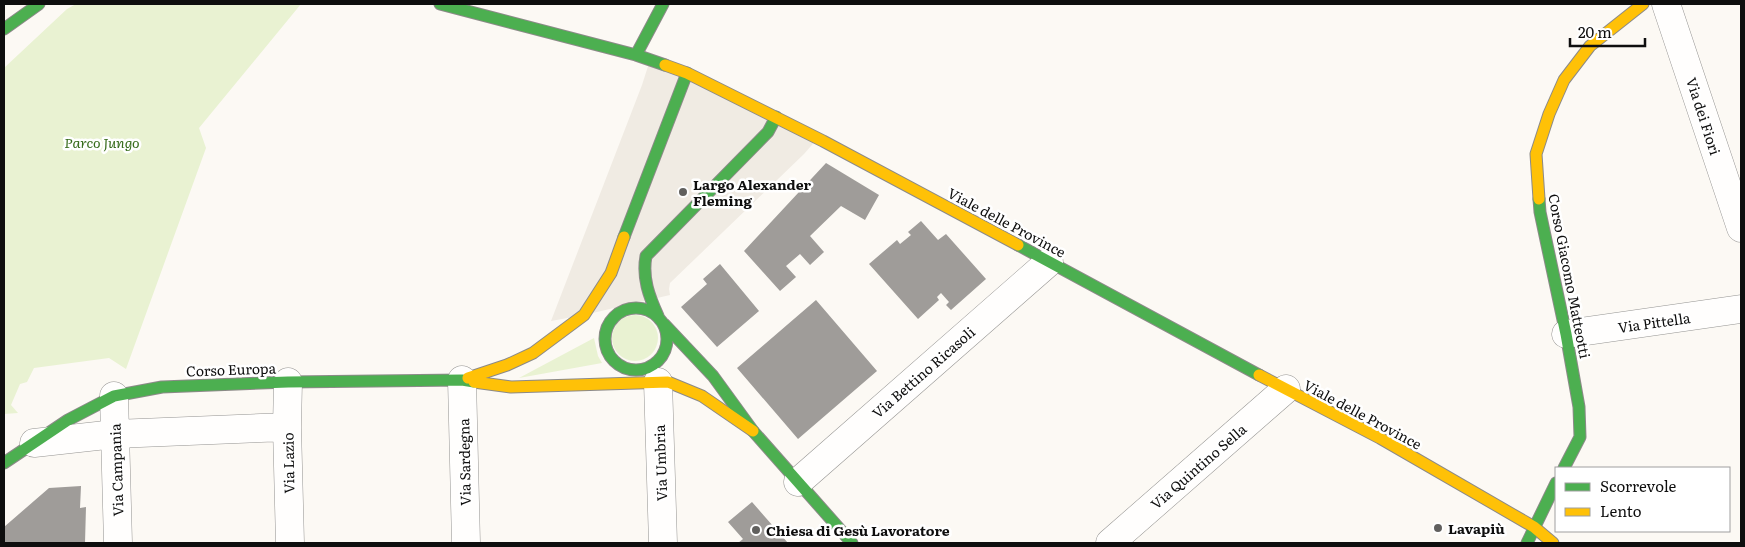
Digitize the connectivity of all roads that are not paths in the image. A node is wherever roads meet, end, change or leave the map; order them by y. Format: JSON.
{"nodes":[{"id":1,"x":23,"y":4,"type":"edge"},
{"id":2,"x":39,"y":4,"type":"edge"},
{"id":3,"x":440,"y":4,"type":"edge"},
{"id":4,"x":663,"y":4,"type":"edge"},
{"id":5,"x":1643,"y":4,"type":"edge"},
{"id":6,"x":1666,"y":4,"type":"edge"},
{"id":7,"x":4,"y":25,"type":"edge"},
{"id":8,"x":4,"y":29,"type":"edge"},
{"id":9,"x":636,"y":55,"type":"junction"},
{"id":10,"x":687,"y":73,"type":"junction"},
{"id":11,"x":776,"y":117,"type":"junction"},
{"id":12,"x":1741,"y":228,"type":"edge"},
{"id":13,"x":1049,"y":262,"type":"junction"},
{"id":14,"x":611,"y":274,"type":"junction"},
{"id":15,"x":1741,"y":309,"type":"edge"},
{"id":16,"x":661,"y":320,"type":"junction"},
{"id":17,"x":609,"y":323,"type":"junction"},
{"id":18,"x":1566,"y":334,"type":"junction"},
{"id":19,"x":632,"y":370,"type":"junction"},
{"id":20,"x":462,"y":380,"type":"junction"},
{"id":21,"x":288,"y":382,"type":"junction"},
{"id":22,"x":658,"y":382,"type":"junction"},
{"id":23,"x":579,"y":385,"type":"junction"},
{"id":24,"x":1286,"y":389,"type":"junction"},
{"id":25,"x":114,"y":396,"type":"junction"},
{"id":26,"x":287,"y":427,"type":"junction"},
{"id":27,"x":753,"y":431,"type":"junction"},
{"id":28,"x":115,"y":434,"type":"junction"},
{"id":29,"x":26,"y":449,"type":"junction"},
{"id":30,"x":4,"y":463,"type":"edge"},
{"id":31,"x":1565,"y":467,"type":"edge"},
{"id":32,"x":4,"y":469,"type":"edge"},
{"id":33,"x":798,"y":482,"type":"junction"},
{"id":34,"x":1555,"y":485,"type":"edge"},
{"id":35,"x":1534,"y":527,"type":"junction"},
{"id":36,"x":118,"y":543,"type":"edge"},
{"id":37,"x":290,"y":543,"type":"edge"},
{"id":38,"x":466,"y":543,"type":"edge"},
{"id":39,"x":663,"y":543,"type":"edge"},
{"id":40,"x":852,"y":543,"type":"edge"},
{"id":41,"x":1110,"y":543,"type":"edge"},
{"id":42,"x":1518,"y":543,"type":"edge"},
{"id":43,"x":1527,"y":543,"type":"edge"},
{"id":44,"x":1553,"y":543,"type":"edge"}],
"edges":[{"from":1,"to":7,"type":"street"},
{"from":2,"to":8,"type":"street"},
{"from":3,"to":9,"type":"street","name":"Viale delle Province"},
{"from":4,"to":9,"type":"street"},
{"from":5,"to":18,"type":"street","name":"Corso Giacomo Matteotti"},
{"from":6,"to":12,"type":"street","name":"Via dei Fiori"},
{"from":9,"to":10,"type":"street","name":"Viale delle Province"},
{"from":10,"to":11,"type":"street","name":"Viale delle Province"},
{"from":10,"to":14,"type":"street"},
{"from":11,"to":13,"type":"street","name":"Viale delle Province"},
{"from":11,"to":16,"type":"street"},
{"from":13,"to":24,"type":"street","name":"Viale delle Province"},
{"from":13,"to":33,"type":"street","name":"Via Bettino Ricasoli"},
{"from":14,"to":17,"type":"street"},
{"from":14,"to":20,"type":"street"},
{"from":15,"to":18,"type":"street","name":"Via Pittella"},
{"from":16,"to":17,"type":"street"},
{"from":16,"to":19,"type":"street"},
{"from":16,"to":27,"type":"street"},
{"from":17,"to":19,"type":"street"},
{"from":18,"to":31,"type":"street","name":"Corso Giacomo Matteotti"},
{"from":19,"to":22,"type":"street"},
{"from":19,"to":23,"type":"street"},
{"from":20,"to":21,"type":"street","name":"Corso Europa"},
{"from":20,"to":23,"type":"street"},
{"from":20,"to":38,"type":"street","name":"Via Sardegna"},
{"from":21,"to":25,"type":"street","name":"Corso Europa"},
{"from":21,"to":26,"type":"street","name":"Via Lazio"},
{"from":22,"to":23,"type":"street"},
{"from":22,"to":27,"type":"street"},
{"from":22,"to":39,"type":"street","name":"Via Umbria"},
{"from":24,"to":35,"type":"street","name":"Viale delle Province"},
{"from":24,"to":41,"type":"street","name":"Via Quintino Sella"},
{"from":25,"to":28,"type":"street","name":"Via Campania"},
{"from":25,"to":29,"type":"street","name":"Corso Europa"},
{"from":26,"to":28,"type":"street"},
{"from":26,"to":37,"type":"street","name":"Via Lazio"},
{"from":27,"to":33,"type":"street"},
{"from":28,"to":29,"type":"street"},
{"from":28,"to":36,"type":"street","name":"Via Campania"},
{"from":29,"to":30,"type":"street","name":"Corso Europa"},
{"from":29,"to":32,"type":"street","name":"Corso Europa"},
{"from":33,"to":40,"type":"street"},
{"from":34,"to":35,"type":"street"},
{"from":35,"to":42,"type":"street"},
{"from":35,"to":43,"type":"street"},
{"from":35,"to":44,"type":"street","name":"Viale delle Province"}]}
